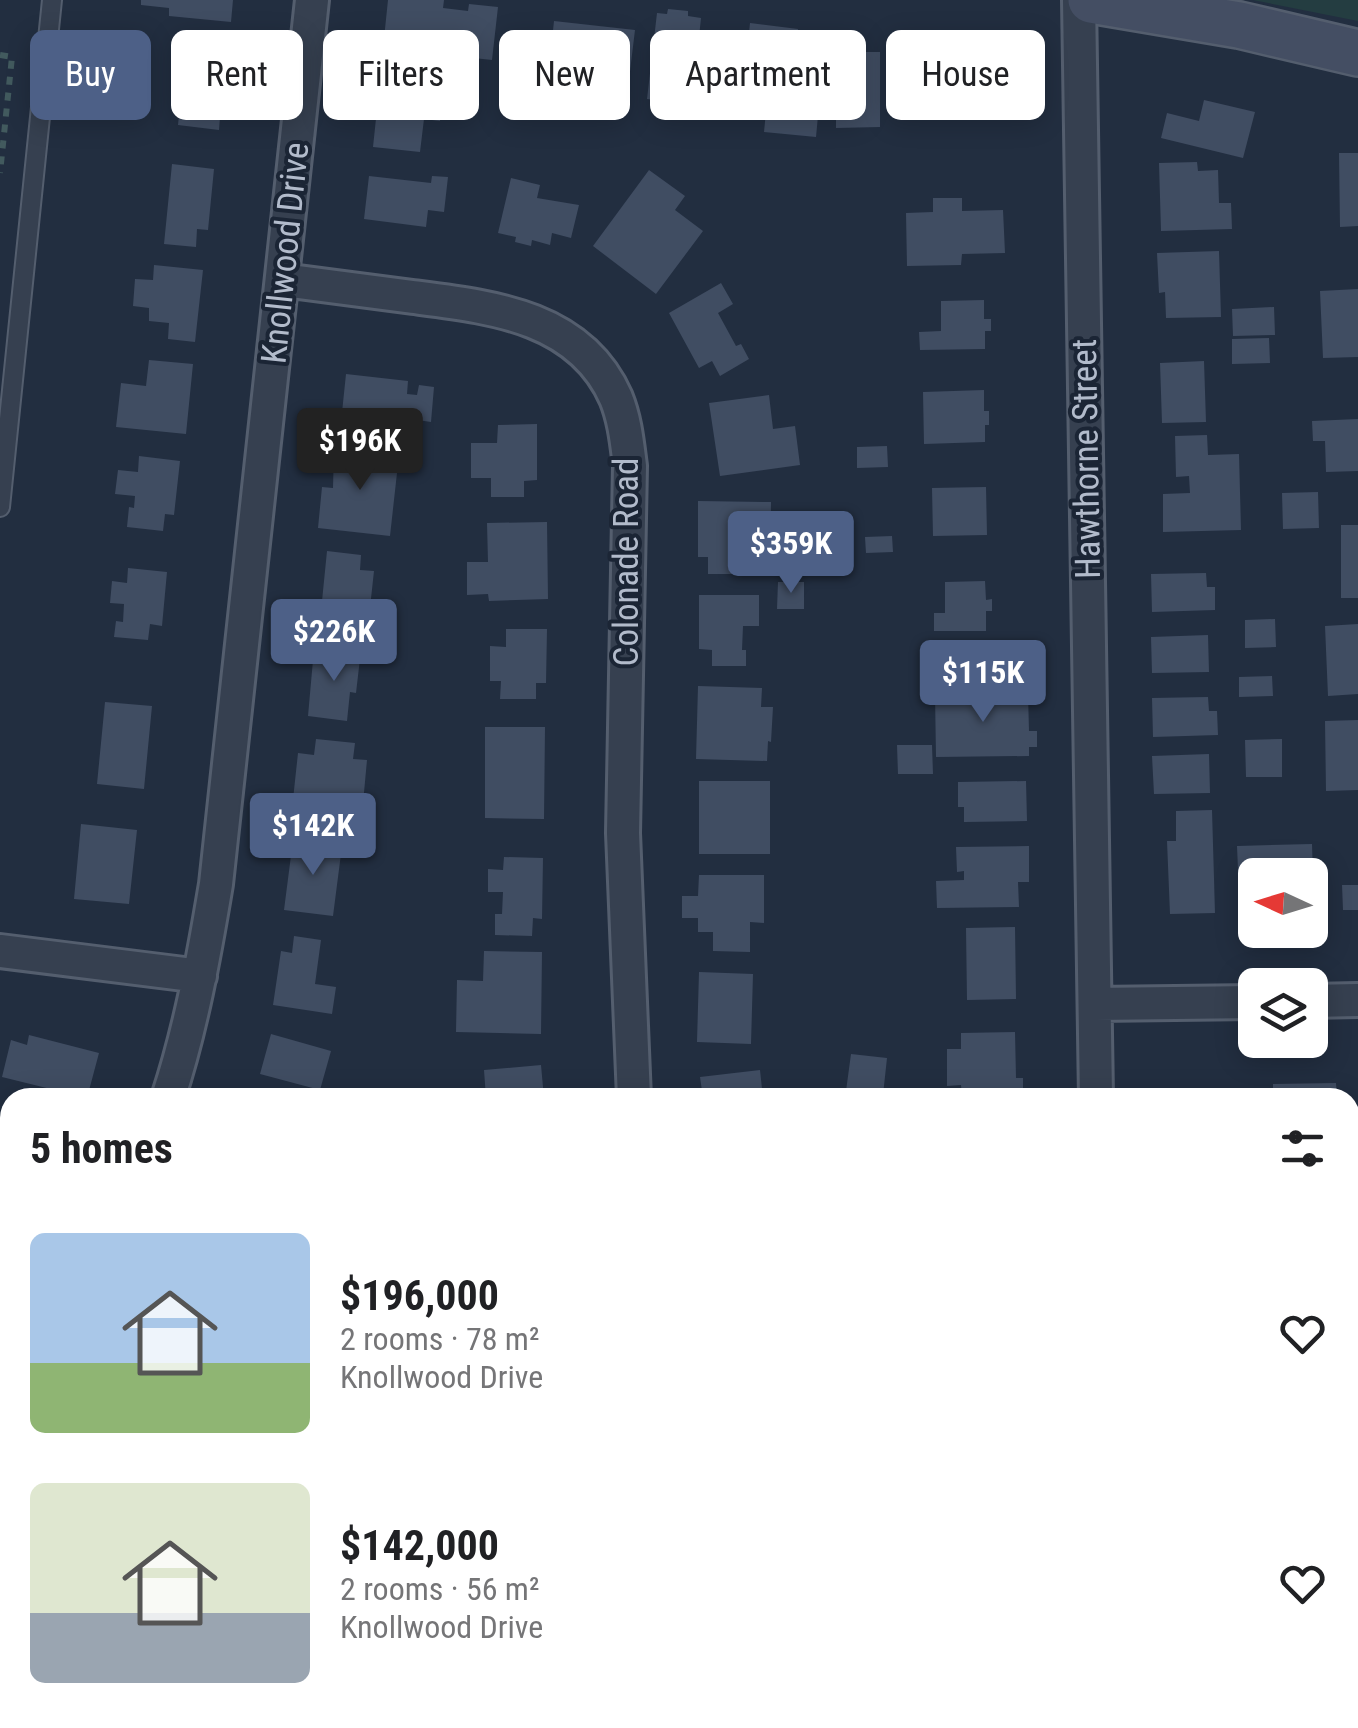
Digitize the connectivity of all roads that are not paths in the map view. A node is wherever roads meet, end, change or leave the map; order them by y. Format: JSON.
{"nodes":[{"id":1,"x":52,"y":0,"type":"edge"},
{"id":2,"x":312,"y":0,"type":"edge"},
{"id":3,"x":1079,"y":0,"type":"edge"},
{"id":4,"x":1091,"y":0,"type":"edge"},
{"id":5,"x":1358,"y":53,"type":"edge"},
{"id":6,"x":283,"y":280,"type":"junction"},
{"id":7,"x":0,"y":507,"type":"edge"},
{"id":8,"x":0,"y":951,"type":"edge"},
{"id":9,"x":200,"y":976,"type":"junction"},
{"id":10,"x":1328,"y":1000,"type":"edge"},
{"id":11,"x":1358,"y":1000,"type":"edge"},
{"id":12,"x":1238,"y":1002,"type":"edge"},
{"id":13,"x":1094,"y":1004,"type":"junction"},
{"id":14,"x":171,"y":1088,"type":"edge"},
{"id":15,"x":634,"y":1088,"type":"edge"},
{"id":16,"x":1096,"y":1088,"type":"edge"}],
"edges":[{"from":1,"to":7,"type":"lane"},
{"from":2,"to":6,"type":"street","name":"Knollwood Drive"},
{"from":3,"to":13,"type":"street","name":"Hawthorne Street"},
{"from":4,"to":5,"type":"main road"},
{"from":6,"to":9,"type":"street","name":"Knollwood Drive"},
{"from":6,"to":15,"type":"street","name":"Colonade Road"},
{"from":8,"to":9,"type":"street"},
{"from":9,"to":14,"type":"street","name":"Knollwood Drive"},
{"from":10,"to":11,"type":"street"},
{"from":12,"to":13,"type":"street"},
{"from":13,"to":16,"type":"street","name":"Hawthorne Street"}]}
